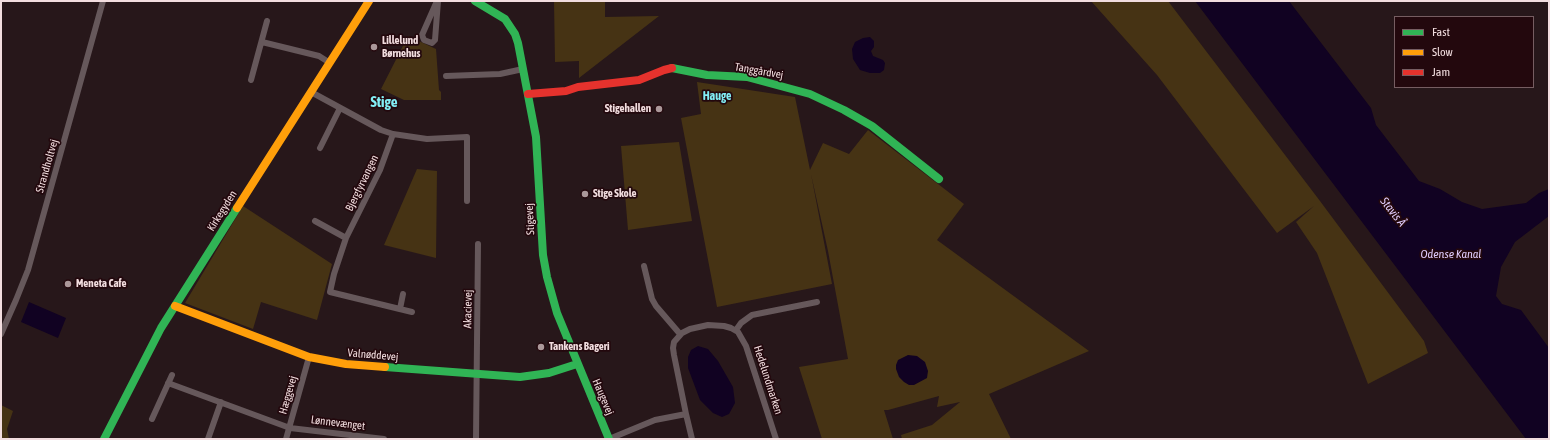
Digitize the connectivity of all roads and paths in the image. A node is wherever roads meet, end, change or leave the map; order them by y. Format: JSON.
{"nodes":[{"id":1,"x":104,"y":1,"type":"edge"},
{"id":2,"x":369,"y":1,"type":"edge"},
{"id":3,"x":437,"y":1,"type":"edge"},
{"id":4,"x":475,"y":1,"type":"edge"},
{"id":5,"x":267,"y":21,"type":"dead end"},
{"id":6,"x":262,"y":42,"type":"junction"},
{"id":7,"x":330,"y":63,"type":"junction"},
{"id":8,"x":524,"y":69,"type":"junction"},
{"id":9,"x":446,"y":76,"type":"dead end"},
{"id":10,"x":251,"y":80,"type":"dead end"},
{"id":11,"x":311,"y":92,"type":"junction"},
{"id":12,"x":528,"y":94,"type":"junction"},
{"id":13,"x":340,"y":108,"type":"junction"},
{"id":14,"x":393,"y":134,"type":"junction"},
{"id":15,"x":320,"y":148,"type":"dead end"},
{"id":16,"x":939,"y":179,"type":"dead end"},
{"id":17,"x":467,"y":201,"type":"dead end"},
{"id":18,"x":315,"y":221,"type":"dead end"},
{"id":19,"x":346,"y":238,"type":"junction"},
{"id":20,"x":478,"y":244,"type":"dead end"},
{"id":21,"x":644,"y":266,"type":"dead end"},
{"id":22,"x":403,"y":294,"type":"dead end"},
{"id":23,"x":817,"y":302,"type":"dead end"},
{"id":24,"x":175,"y":306,"type":"junction"},
{"id":25,"x":400,"y":309,"type":"junction"},
{"id":26,"x":412,"y":312,"type":"dead end"},
{"id":27,"x":733,"y":329,"type":"junction"},
{"id":28,"x":1,"y":334,"type":"edge"},
{"id":29,"x":680,"y":334,"type":"junction"},
{"id":30,"x":309,"y":357,"type":"junction"},
{"id":31,"x":577,"y":364,"type":"junction"},
{"id":32,"x":172,"y":375,"type":"dead end"},
{"id":33,"x":477,"y":375,"type":"junction"},
{"id":34,"x":168,"y":383,"type":"junction"},
{"id":35,"x":221,"y":402,"type":"junction"},
{"id":36,"x":686,"y":414,"type":"junction"},
{"id":37,"x":152,"y":420,"type":"dead end"},
{"id":38,"x":290,"y":428,"type":"junction"},
{"id":39,"x":104,"y":439,"type":"edge"},
{"id":40,"x":208,"y":439,"type":"edge"},
{"id":41,"x":286,"y":439,"type":"edge"},
{"id":42,"x":384,"y":439,"type":"edge"},
{"id":43,"x":476,"y":439,"type":"edge"},
{"id":44,"x":609,"y":439,"type":"edge"},
{"id":45,"x":692,"y":439,"type":"edge"},
{"id":46,"x":776,"y":439,"type":"edge"}],
"edges":[{"from":1,"to":28,"type":"street","name":"Strandholtvej"},
{"from":2,"to":7,"type":"street","name":"Kirkegyden"},
{"from":3,"to":3,"type":"street"},
{"from":4,"to":8,"type":"street","name":"Stigevej"},
{"from":5,"to":6,"type":"street"},
{"from":6,"to":7,"type":"street"},
{"from":6,"to":10,"type":"street"},
{"from":7,"to":11,"type":"street","name":"Kirkegyden"},
{"from":8,"to":9,"type":"street"},
{"from":8,"to":12,"type":"street","name":"Stigevej"},
{"from":11,"to":13,"type":"street"},
{"from":11,"to":24,"type":"street","name":"Kirkegyden"},
{"from":12,"to":16,"type":"street","name":"Tanggårdvej"},
{"from":12,"to":31,"type":"street","name":"Stigevej"},
{"from":13,"to":14,"type":"street"},
{"from":13,"to":15,"type":"street"},
{"from":14,"to":17,"type":"street"},
{"from":14,"to":19,"type":"street","name":"Bjergfyrvangen"},
{"from":18,"to":19,"type":"street"},
{"from":19,"to":25,"type":"street","name":"Bjergfyrvangen"},
{"from":20,"to":33,"type":"street","name":"Akacievej"},
{"from":21,"to":29,"type":"street"},
{"from":22,"to":25,"type":"street"},
{"from":23,"to":27,"type":"street"},
{"from":24,"to":30,"type":"street","name":"Valnøddevej"},
{"from":24,"to":39,"type":"street","name":"Kirkegyden"},
{"from":25,"to":26,"type":"street","name":"Bjergfyrvangen"},
{"from":27,"to":29,"type":"street"},
{"from":27,"to":46,"type":"street","name":"Hedelundmarken"},
{"from":29,"to":36,"type":"street"},
{"from":30,"to":33,"type":"street","name":"Valnøddevej"},
{"from":30,"to":38,"type":"street","name":"Hæggevej"},
{"from":31,"to":33,"type":"street","name":"Valnøddevej"},
{"from":31,"to":44,"type":"street","name":"Haugevej"},
{"from":32,"to":34,"type":"street"},
{"from":33,"to":43,"type":"street","name":"Akacievej"},
{"from":34,"to":35,"type":"street","name":"Lønnevænget"},
{"from":34,"to":37,"type":"street"},
{"from":35,"to":38,"type":"street","name":"Lønnevænget"},
{"from":35,"to":40,"type":"street"},
{"from":36,"to":44,"type":"street"},
{"from":36,"to":45,"type":"street"},
{"from":38,"to":41,"type":"street","name":"Hæggevej"},
{"from":38,"to":42,"type":"street","name":"Lønnevænget"}]}
